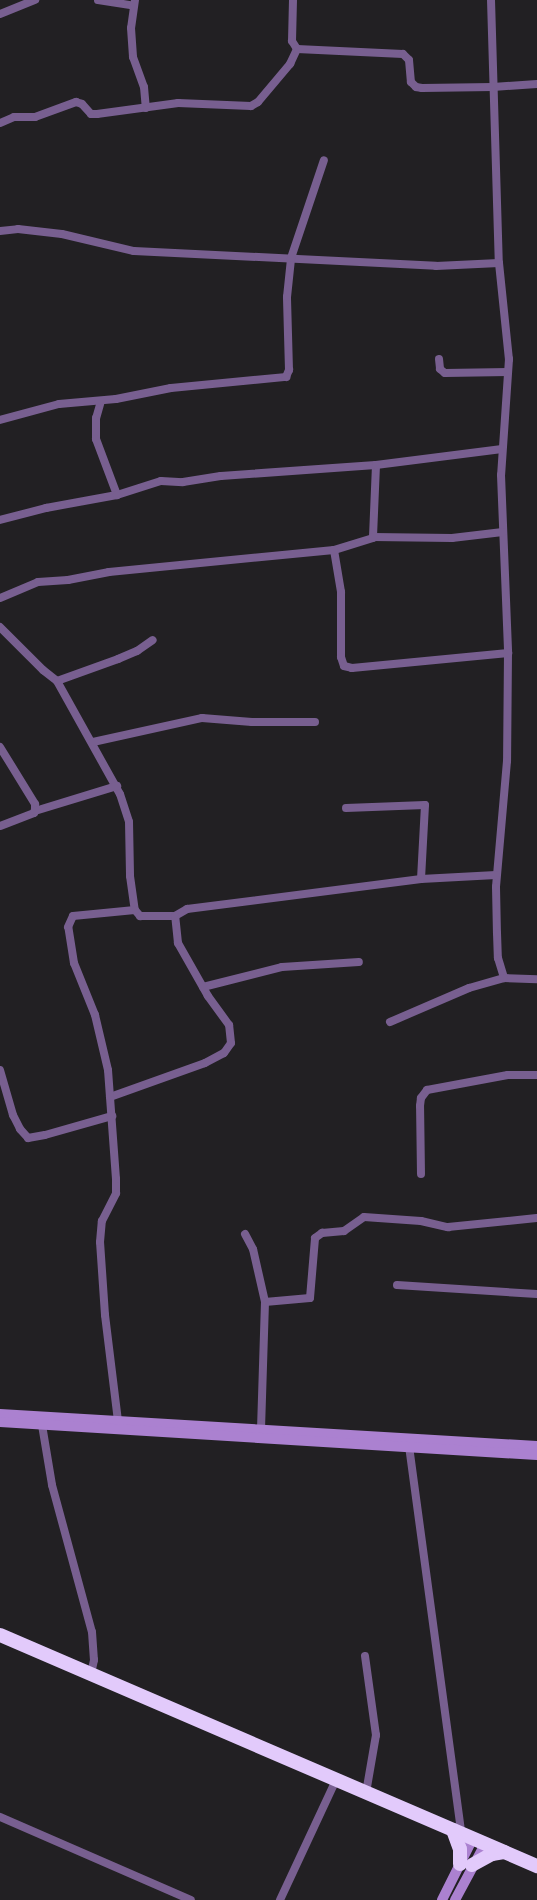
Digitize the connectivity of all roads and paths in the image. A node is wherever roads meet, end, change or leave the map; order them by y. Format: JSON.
{"nodes":[{"id":1,"x":35,"y":0,"type":"edge"},
{"id":2,"x":98,"y":0,"type":"edge"},
{"id":3,"x":294,"y":0,"type":"edge"},
{"id":4,"x":491,"y":0,"type":"edge"},
{"id":5,"x":134,"y":3,"type":"edge"},
{"id":6,"x":0,"y":14,"type":"edge"},
{"id":7,"x":297,"y":49,"type":"junction"},
{"id":8,"x":537,"y":84,"type":"edge"},
{"id":9,"x":493,"y":88,"type":"junction"},
{"id":10,"x":146,"y":108,"type":"junction"},
{"id":11,"x":0,"y":123,"type":"edge"},
{"id":12,"x":324,"y":160,"type":"dead end"},
{"id":13,"x":0,"y":231,"type":"edge"},
{"id":14,"x":291,"y":258,"type":"junction"},
{"id":15,"x":499,"y":263,"type":"junction"},
{"id":16,"x":439,"y":360,"type":"dead end"},
{"id":17,"x":508,"y":372,"type":"junction"},
{"id":18,"x":101,"y":401,"type":"junction"},
{"id":19,"x":0,"y":420,"type":"edge"},
{"id":20,"x":502,"y":449,"type":"junction"},
{"id":21,"x":376,"y":466,"type":"junction"},
{"id":22,"x":116,"y":495,"type":"junction"},
{"id":23,"x":0,"y":520,"type":"edge"},
{"id":24,"x":503,"y":532,"type":"junction"},
{"id":25,"x":373,"y":537,"type":"junction"},
{"id":26,"x":334,"y":550,"type":"junction"},
{"id":27,"x":0,"y":598,"type":"edge"},
{"id":28,"x":0,"y":627,"type":"edge"},
{"id":29,"x":153,"y":640,"type":"dead end"},
{"id":30,"x":508,"y":654,"type":"junction"},
{"id":31,"x":57,"y":681,"type":"junction"},
{"id":32,"x":315,"y":722,"type":"dead end"},
{"id":33,"x":106,"y":741,"type":"junction"},
{"id":34,"x":93,"y":742,"type":"junction"},
{"id":35,"x":0,"y":747,"type":"edge"},
{"id":36,"x":98,"y":751,"type":"junction"},
{"id":37,"x":116,"y":786,"type":"junction"},
{"id":38,"x":346,"y":808,"type":"dead end"},
{"id":39,"x":35,"y":811,"type":"junction"},
{"id":40,"x":0,"y":826,"type":"edge"},
{"id":41,"x":496,"y":875,"type":"junction"},
{"id":42,"x":421,"y":879,"type":"junction"},
{"id":43,"x":136,"y":910,"type":"junction"},
{"id":44,"x":175,"y":916,"type":"junction"},
{"id":45,"x":359,"y":962,"type":"dead end"},
{"id":46,"x":504,"y":978,"type":"junction"},
{"id":47,"x":537,"y":979,"type":"edge"},
{"id":48,"x":203,"y":987,"type":"junction"},
{"id":49,"x":390,"y":1022,"type":"dead end"},
{"id":50,"x":0,"y":1070,"type":"edge"},
{"id":51,"x":537,"y":1075,"type":"edge"},
{"id":52,"x":110,"y":1097,"type":"junction"},
{"id":53,"x":112,"y":1116,"type":"junction"},
{"id":54,"x":421,"y":1174,"type":"dead end"},
{"id":55,"x":537,"y":1218,"type":"edge"},
{"id":56,"x":245,"y":1234,"type":"dead end"},
{"id":57,"x":397,"y":1286,"type":"dead end"},
{"id":58,"x":537,"y":1294,"type":"edge"},
{"id":59,"x":265,"y":1302,"type":"junction"},
{"id":60,"x":0,"y":1414,"type":"edge"},
{"id":61,"x":118,"y":1421,"type":"junction"},
{"id":62,"x":0,"y":1422,"type":"edge"},
{"id":63,"x":42,"y":1425,"type":"junction"},
{"id":64,"x":261,"y":1430,"type":"junction"},
{"id":65,"x":402,"y":1443,"type":"junction"},
{"id":66,"x":537,"y":1446,"type":"edge"},
{"id":67,"x":537,"y":1455,"type":"edge"},
{"id":68,"x":2,"y":1638,"type":"edge"},
{"id":69,"x":366,"y":1656,"type":"dead end"},
{"id":70,"x":91,"y":1674,"type":"junction"},
{"id":71,"x":336,"y":1780,"type":"junction"},
{"id":72,"x":366,"y":1792,"type":"junction"},
{"id":73,"x":0,"y":1817,"type":"edge"},
{"id":74,"x":468,"y":1836,"type":"junction"},
{"id":75,"x":504,"y":1852,"type":"junction"},
{"id":76,"x":466,"y":1865,"type":"junction"},
{"id":77,"x":537,"y":1866,"type":"edge"},
{"id":78,"x":191,"y":1900,"type":"edge"},
{"id":79,"x":280,"y":1900,"type":"edge"},
{"id":80,"x":442,"y":1900,"type":"edge"},
{"id":81,"x":455,"y":1900,"type":"edge"}],
"edges":[{"from":1,"to":6,"type":"street"},
{"from":2,"to":5,"type":"street"},
{"from":3,"to":7,"type":"street"},
{"from":4,"to":9,"type":"street"},
{"from":5,"to":10,"type":"street"},
{"from":7,"to":9,"type":"street"},
{"from":7,"to":10,"type":"street"},
{"from":8,"to":9,"type":"street"},
{"from":9,"to":15,"type":"street"},
{"from":10,"to":11,"type":"street"},
{"from":12,"to":14,"type":"street"},
{"from":13,"to":14,"type":"street"},
{"from":14,"to":15,"type":"street"},
{"from":14,"to":18,"type":"street"},
{"from":15,"to":17,"type":"street"},
{"from":16,"to":17,"type":"street"},
{"from":17,"to":20,"type":"street"},
{"from":18,"to":19,"type":"street"},
{"from":18,"to":22,"type":"street"},
{"from":20,"to":21,"type":"street"},
{"from":20,"to":24,"type":"street"},
{"from":21,"to":22,"type":"street"},
{"from":21,"to":25,"type":"street"},
{"from":22,"to":23,"type":"street"},
{"from":24,"to":25,"type":"street"},
{"from":24,"to":30,"type":"street"},
{"from":25,"to":26,"type":"street"},
{"from":26,"to":27,"type":"street"},
{"from":26,"to":30,"type":"street"},
{"from":28,"to":31,"type":"street"},
{"from":29,"to":31,"type":"street"},
{"from":30,"to":41,"type":"street"},
{"from":31,"to":34,"type":"street"},
{"from":32,"to":33,"type":"street"},
{"from":33,"to":34,"type":"street"},
{"from":33,"to":36,"type":"street"},
{"from":34,"to":36,"type":"street"},
{"from":35,"to":39,"type":"street"},
{"from":36,"to":37,"type":"street"},
{"from":37,"to":39,"type":"street"},
{"from":37,"to":43,"type":"street"},
{"from":38,"to":42,"type":"street"},
{"from":39,"to":40,"type":"street"},
{"from":41,"to":42,"type":"street"},
{"from":41,"to":46,"type":"street"},
{"from":42,"to":44,"type":"street"},
{"from":43,"to":44,"type":"street"},
{"from":43,"to":52,"type":"street"},
{"from":44,"to":48,"type":"street"},
{"from":45,"to":48,"type":"street"},
{"from":46,"to":47,"type":"street"},
{"from":46,"to":49,"type":"street"},
{"from":48,"to":52,"type":"street"},
{"from":50,"to":53,"type":"street"},
{"from":51,"to":54,"type":"street"},
{"from":52,"to":53,"type":"street"},
{"from":53,"to":61,"type":"street"},
{"from":55,"to":59,"type":"street"},
{"from":56,"to":59,"type":"street"},
{"from":57,"to":58,"type":"street"},
{"from":59,"to":64,"type":"street"},
{"from":60,"to":61,"type":"main road"},
{"from":61,"to":64,"type":"main road"},
{"from":62,"to":63,"type":"main road"},
{"from":63,"to":65,"type":"main road"},
{"from":63,"to":70,"type":"street"},
{"from":64,"to":65,"type":"main road"},
{"from":65,"to":66,"type":"main road"},
{"from":65,"to":67,"type":"main road"},
{"from":65,"to":74,"type":"street"},
{"from":68,"to":70,"type":"highway"},
{"from":69,"to":72,"type":"street"},
{"from":70,"to":71,"type":"highway"},
{"from":71,"to":72,"type":"highway"},
{"from":71,"to":79,"type":"street"},
{"from":72,"to":74,"type":"highway"},
{"from":73,"to":78,"type":"street"},
{"from":74,"to":75,"type":"highway"},
{"from":74,"to":76,"type":"main road"},
{"from":74,"to":76,"type":"highway"},
{"from":75,"to":76,"type":"highway"},
{"from":75,"to":77,"type":"highway"},
{"from":76,"to":80,"type":"main road"},
{"from":76,"to":81,"type":"main road"}]}
